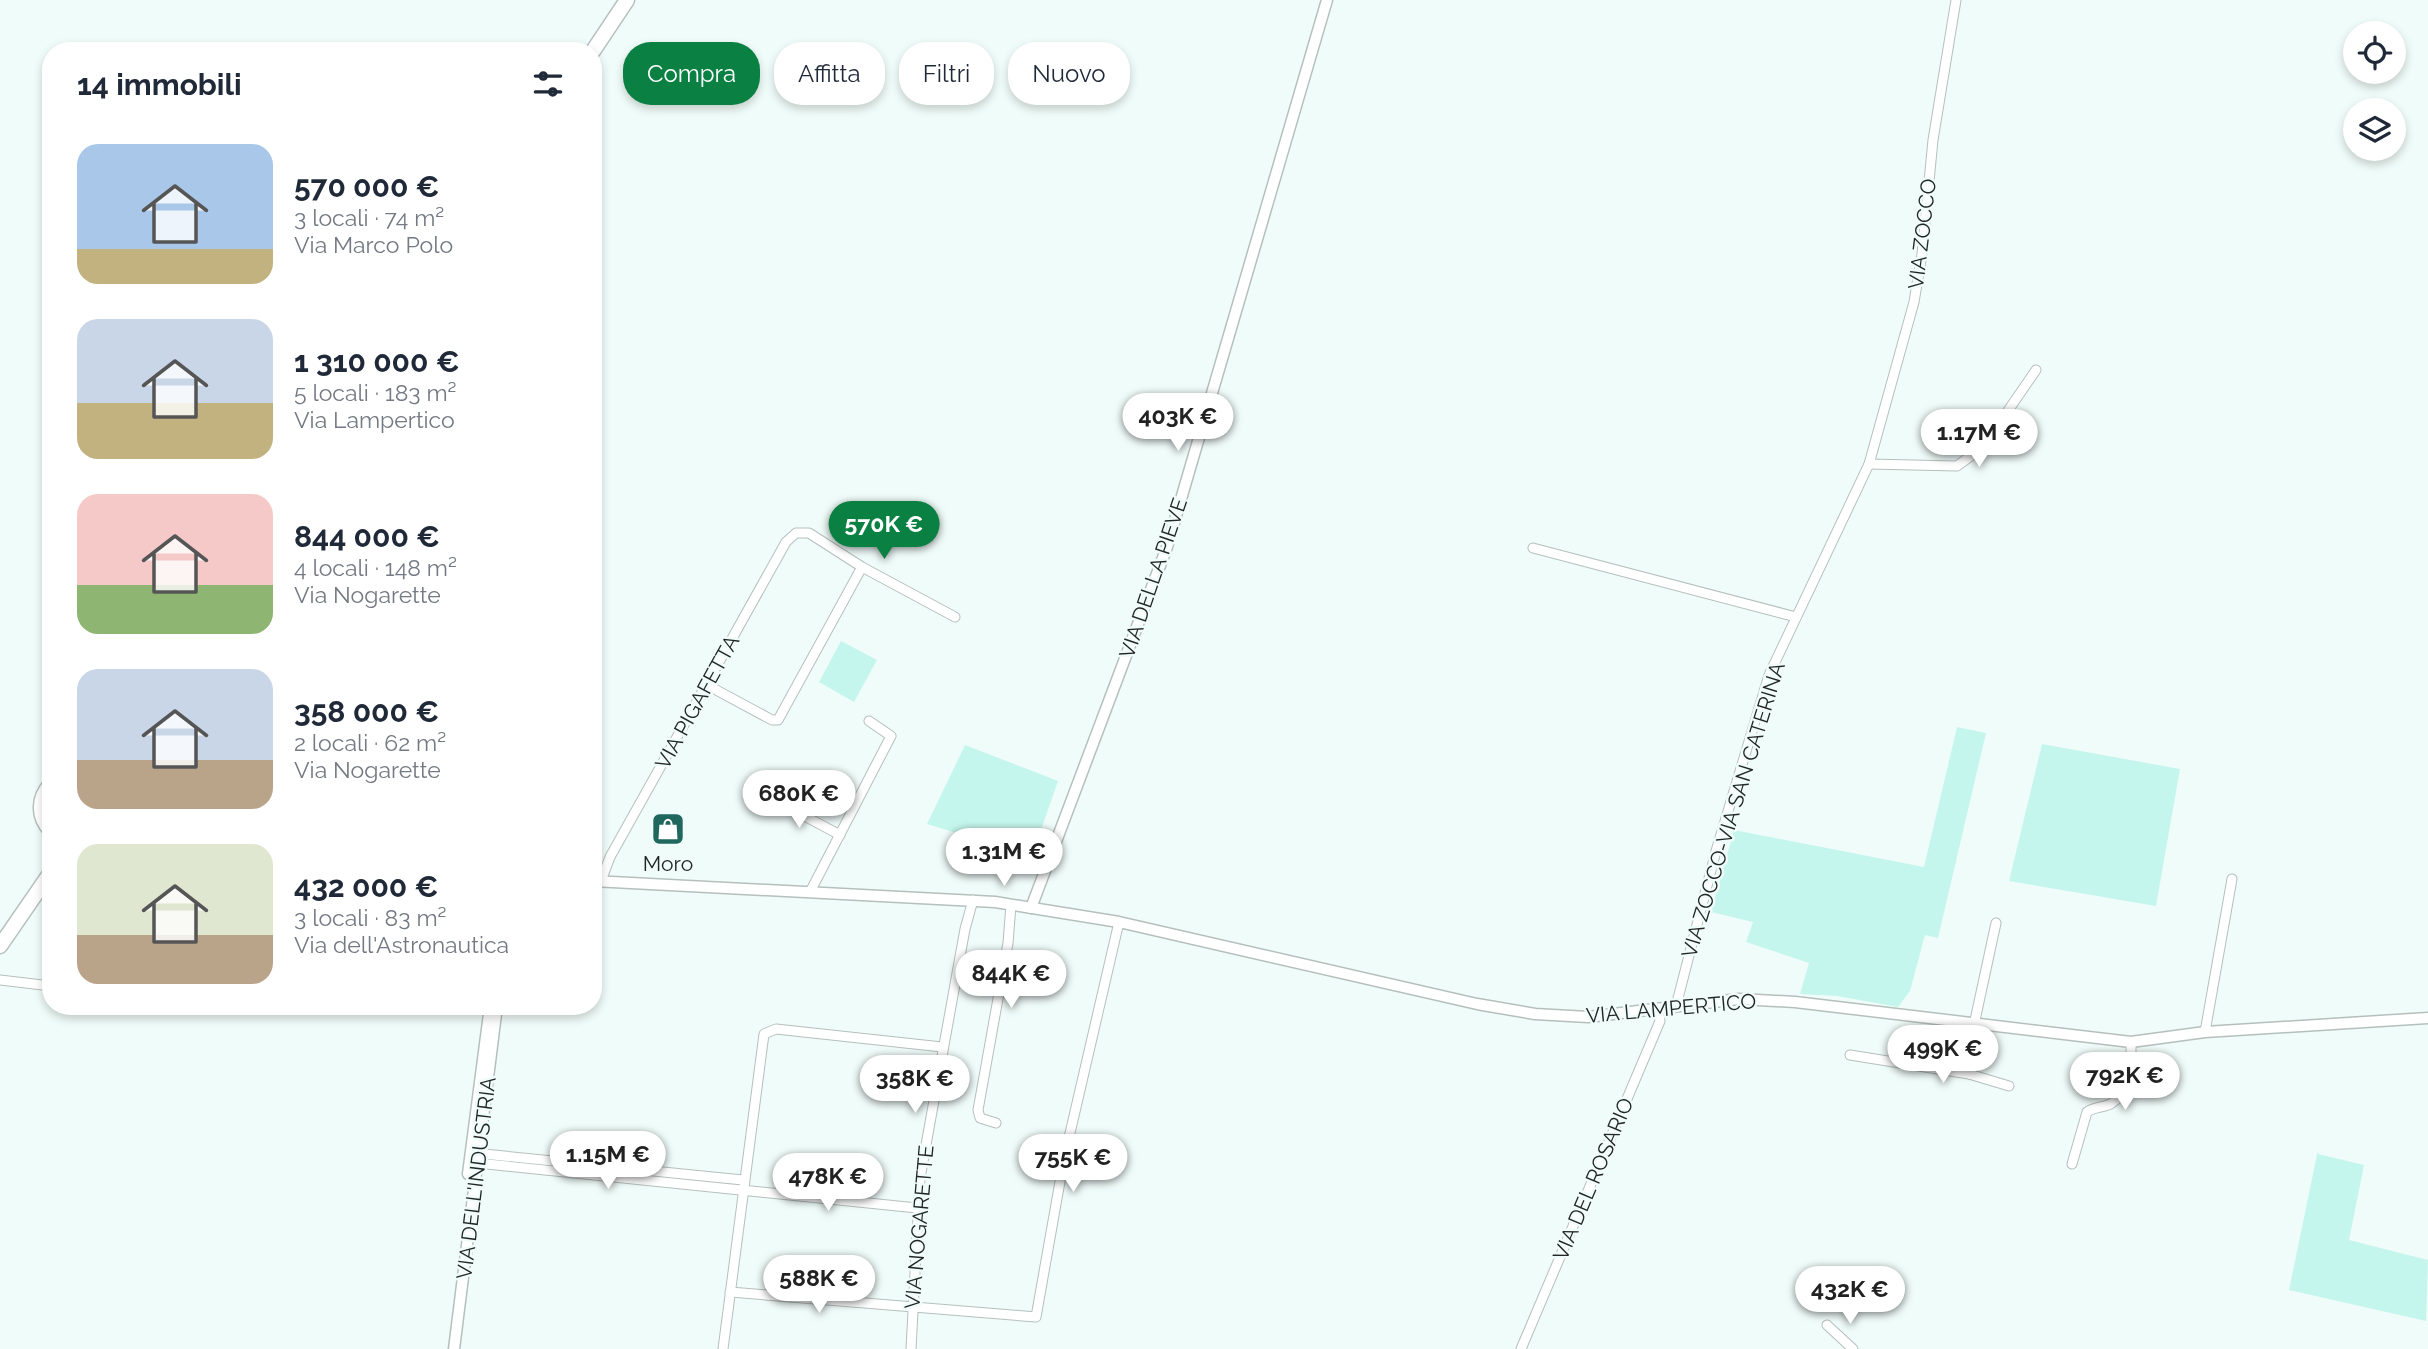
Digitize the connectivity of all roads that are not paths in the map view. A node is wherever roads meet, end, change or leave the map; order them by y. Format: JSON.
{"nodes":[{"id":1,"x":626,"y":0,"type":"edge"},
{"id":2,"x":1327,"y":0,"type":"edge"},
{"id":3,"x":1956,"y":0,"type":"edge"},
{"id":4,"x":599,"y":42,"type":"edge"},
{"id":5,"x":2036,"y":370,"type":"dead end"},
{"id":6,"x":1869,"y":464,"type":"junction"},
{"id":7,"x":1533,"y":548,"type":"dead end"},
{"id":8,"x":862,"y":567,"type":"junction"},
{"id":9,"x":956,"y":617,"type":"dead end"},
{"id":10,"x":1797,"y":617,"type":"junction"},
{"id":11,"x":707,"y":685,"type":"junction"},
{"id":12,"x":869,"y":721,"type":"dead end"},
{"id":13,"x":771,"y":798,"type":"dead end"},
{"id":14,"x":840,"y":835,"type":"junction"},
{"id":15,"x":602,"y":872,"type":"edge"},
{"id":16,"x":2232,"y":879,"type":"dead end"},
{"id":17,"x":602,"y":881,"type":"edge"},
{"id":18,"x":42,"y":885,"type":"edge"},
{"id":19,"x":810,"y":892,"type":"junction"},
{"id":20,"x":973,"y":900,"type":"junction"},
{"id":21,"x":1011,"y":905,"type":"junction"},
{"id":22,"x":1031,"y":908,"type":"junction"},
{"id":23,"x":1119,"y":922,"type":"junction"},
{"id":24,"x":1996,"y":923,"type":"dead end"},
{"id":25,"x":0,"y":946,"type":"edge"},
{"id":26,"x":0,"y":980,"type":"edge"},
{"id":27,"x":42,"y":985,"type":"edge"},
{"id":28,"x":1676,"y":1006,"type":"junction"},
{"id":29,"x":1658,"y":1008,"type":"junction"},
{"id":30,"x":489,"y":1015,"type":"edge"},
{"id":31,"x":496,"y":1015,"type":"edge"},
{"id":32,"x":2428,"y":1018,"type":"edge"},
{"id":33,"x":1977,"y":1025,"type":"junction"},
{"id":34,"x":2204,"y":1032,"type":"junction"},
{"id":35,"x":2131,"y":1042,"type":"junction"},
{"id":36,"x":942,"y":1047,"type":"junction"},
{"id":37,"x":1850,"y":1055,"type":"dead end"},
{"id":38,"x":1969,"y":1074,"type":"junction"},
{"id":39,"x":2009,"y":1086,"type":"dead end"},
{"id":40,"x":996,"y":1123,"type":"dead end"},
{"id":41,"x":474,"y":1158,"type":"junction"},
{"id":42,"x":2072,"y":1164,"type":"dead end"},
{"id":43,"x":743,"y":1185,"type":"junction"},
{"id":44,"x":917,"y":1208,"type":"junction"},
{"id":45,"x":730,"y":1292,"type":"junction"},
{"id":46,"x":911,"y":1308,"type":"junction"},
{"id":47,"x":1827,"y":1325,"type":"dead end"},
{"id":48,"x":447,"y":1349,"type":"edge"},
{"id":49,"x":454,"y":1349,"type":"edge"},
{"id":50,"x":723,"y":1349,"type":"edge"},
{"id":51,"x":911,"y":1349,"type":"edge"},
{"id":52,"x":1521,"y":1349,"type":"edge"},
{"id":53,"x":1853,"y":1349,"type":"edge"}],
"edges":[{"from":1,"to":4,"type":"main road"},
{"from":2,"to":22,"type":"street","name":"VIA DELLA PIEVE"},
{"from":3,"to":6,"type":"street","name":"VIA ZOCCO"},
{"from":5,"to":6,"type":"street"},
{"from":6,"to":10,"type":"street","name":"VIA ZOCCO-VIA SAN CATERINA"},
{"from":7,"to":10,"type":"street"},
{"from":8,"to":9,"type":"street"},
{"from":8,"to":11,"type":"street","name":"VIA PIGAFETTA"},
{"from":8,"to":11,"type":"street"},
{"from":10,"to":28,"type":"street","name":"VIA ZOCCO-VIA SAN CATERINA"},
{"from":11,"to":15,"type":"street","name":"VIA PIGAFETTA"},
{"from":12,"to":14,"type":"street"},
{"from":13,"to":14,"type":"street"},
{"from":14,"to":19,"type":"street"},
{"from":16,"to":34,"type":"street"},
{"from":17,"to":19,"type":"street","name":"VIA LAMPERTICO"},
{"from":18,"to":25,"type":"main road"},
{"from":19,"to":20,"type":"street","name":"VIA LAMPERTICO"},
{"from":20,"to":21,"type":"street","name":"VIA LAMPERTICO"},
{"from":20,"to":36,"type":"street","name":"VIA NOGARETTE"},
{"from":21,"to":22,"type":"street","name":"VIA LAMPERTICO"},
{"from":21,"to":40,"type":"street"},
{"from":22,"to":23,"type":"street","name":"VIA LAMPERTICO"},
{"from":23,"to":29,"type":"street","name":"VIA LAMPERTICO"},
{"from":23,"to":46,"type":"street"},
{"from":24,"to":33,"type":"street"},
{"from":26,"to":27,"type":"street"},
{"from":28,"to":29,"type":"street","name":"VIA LAMPERTICO"},
{"from":28,"to":33,"type":"street","name":"VIA LAMPERTICO"},
{"from":29,"to":52,"type":"street","name":"VIA DEL ROSARIO"},
{"from":30,"to":41,"type":"street","name":"VIA DELL'INDUSTRIA"},
{"from":31,"to":41,"type":"street","name":"VIA DELL'INDUSTRIA"},
{"from":32,"to":34,"type":"street","name":"VIA LAMPERTICO"},
{"from":33,"to":35,"type":"street","name":"VIA LAMPERTICO"},
{"from":33,"to":38,"type":"street"},
{"from":34,"to":35,"type":"street","name":"VIA LAMPERTICO"},
{"from":35,"to":42,"type":"street"},
{"from":36,"to":43,"type":"street"},
{"from":36,"to":44,"type":"street","name":"VIA NOGARETTE"},
{"from":37,"to":38,"type":"street"},
{"from":38,"to":39,"type":"street"},
{"from":41,"to":43,"type":"street"},
{"from":41,"to":48,"type":"street","name":"VIA DELL'INDUSTRIA"},
{"from":41,"to":49,"type":"street","name":"VIA DELL'INDUSTRIA"},
{"from":43,"to":44,"type":"street"},
{"from":43,"to":45,"type":"street"},
{"from":44,"to":46,"type":"street","name":"VIA NOGARETTE"},
{"from":45,"to":46,"type":"street"},
{"from":45,"to":50,"type":"street"},
{"from":46,"to":51,"type":"street","name":"VIA NOGARETTE"},
{"from":47,"to":53,"type":"street"}]}
